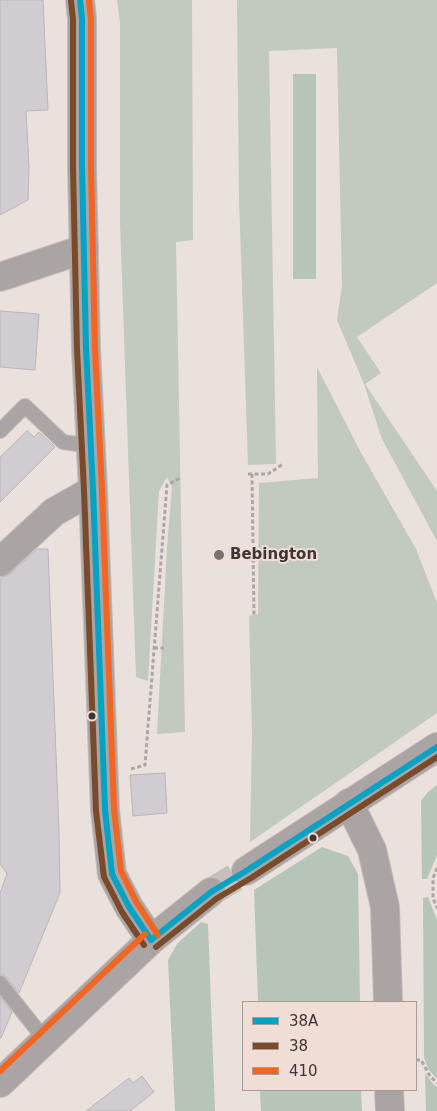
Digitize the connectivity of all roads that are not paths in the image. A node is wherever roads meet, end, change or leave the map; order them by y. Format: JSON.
{"nodes":[{"id":1,"x":80,"y":0,"type":"edge"},
{"id":2,"x":84,"y":249,"type":"junction"},
{"id":3,"x":0,"y":277,"type":"edge"},
{"id":4,"x":0,"y":431,"type":"edge"},
{"id":5,"x":91,"y":446,"type":"junction"},
{"id":6,"x":93,"y":490,"type":"junction"},
{"id":7,"x":0,"y":562,"type":"edge"},
{"id":8,"x":437,"y":747,"type":"edge"},
{"id":9,"x":349,"y":803,"type":"junction"},
{"id":10,"x":246,"y":871,"type":"tunnel mouth"},
{"id":11,"x":211,"y":892,"type":"tunnel mouth"},
{"id":12,"x":151,"y":940,"type":"junction"},
{"id":13,"x":0,"y":983,"type":"edge"},
{"id":14,"x":388,"y":1001,"type":"edge"},
{"id":15,"x":45,"y":1040,"type":"junction"},
{"id":16,"x":0,"y":1083,"type":"edge"},
{"id":17,"x":389,"y":1091,"type":"edge"},
{"id":18,"x":390,"y":1111,"type":"edge"}],
"edges":[{"from":1,"to":2,"type":"main road"},
{"from":2,"to":3,"type":"street"},
{"from":2,"to":5,"type":"main road"},
{"from":4,"to":5,"type":"lane"},
{"from":5,"to":6,"type":"main road"},
{"from":6,"to":7,"type":"street"},
{"from":6,"to":12,"type":"main road"},
{"from":8,"to":9,"type":"main road"},
{"from":9,"to":10,"type":"main road"},
{"from":9,"to":14,"type":"street"},
{"from":11,"to":12,"type":"main road"},
{"from":12,"to":15,"type":"main road"},
{"from":13,"to":15,"type":"lane"},
{"from":15,"to":16,"type":"main road"},
{"from":17,"to":18,"type":"street"}]}
